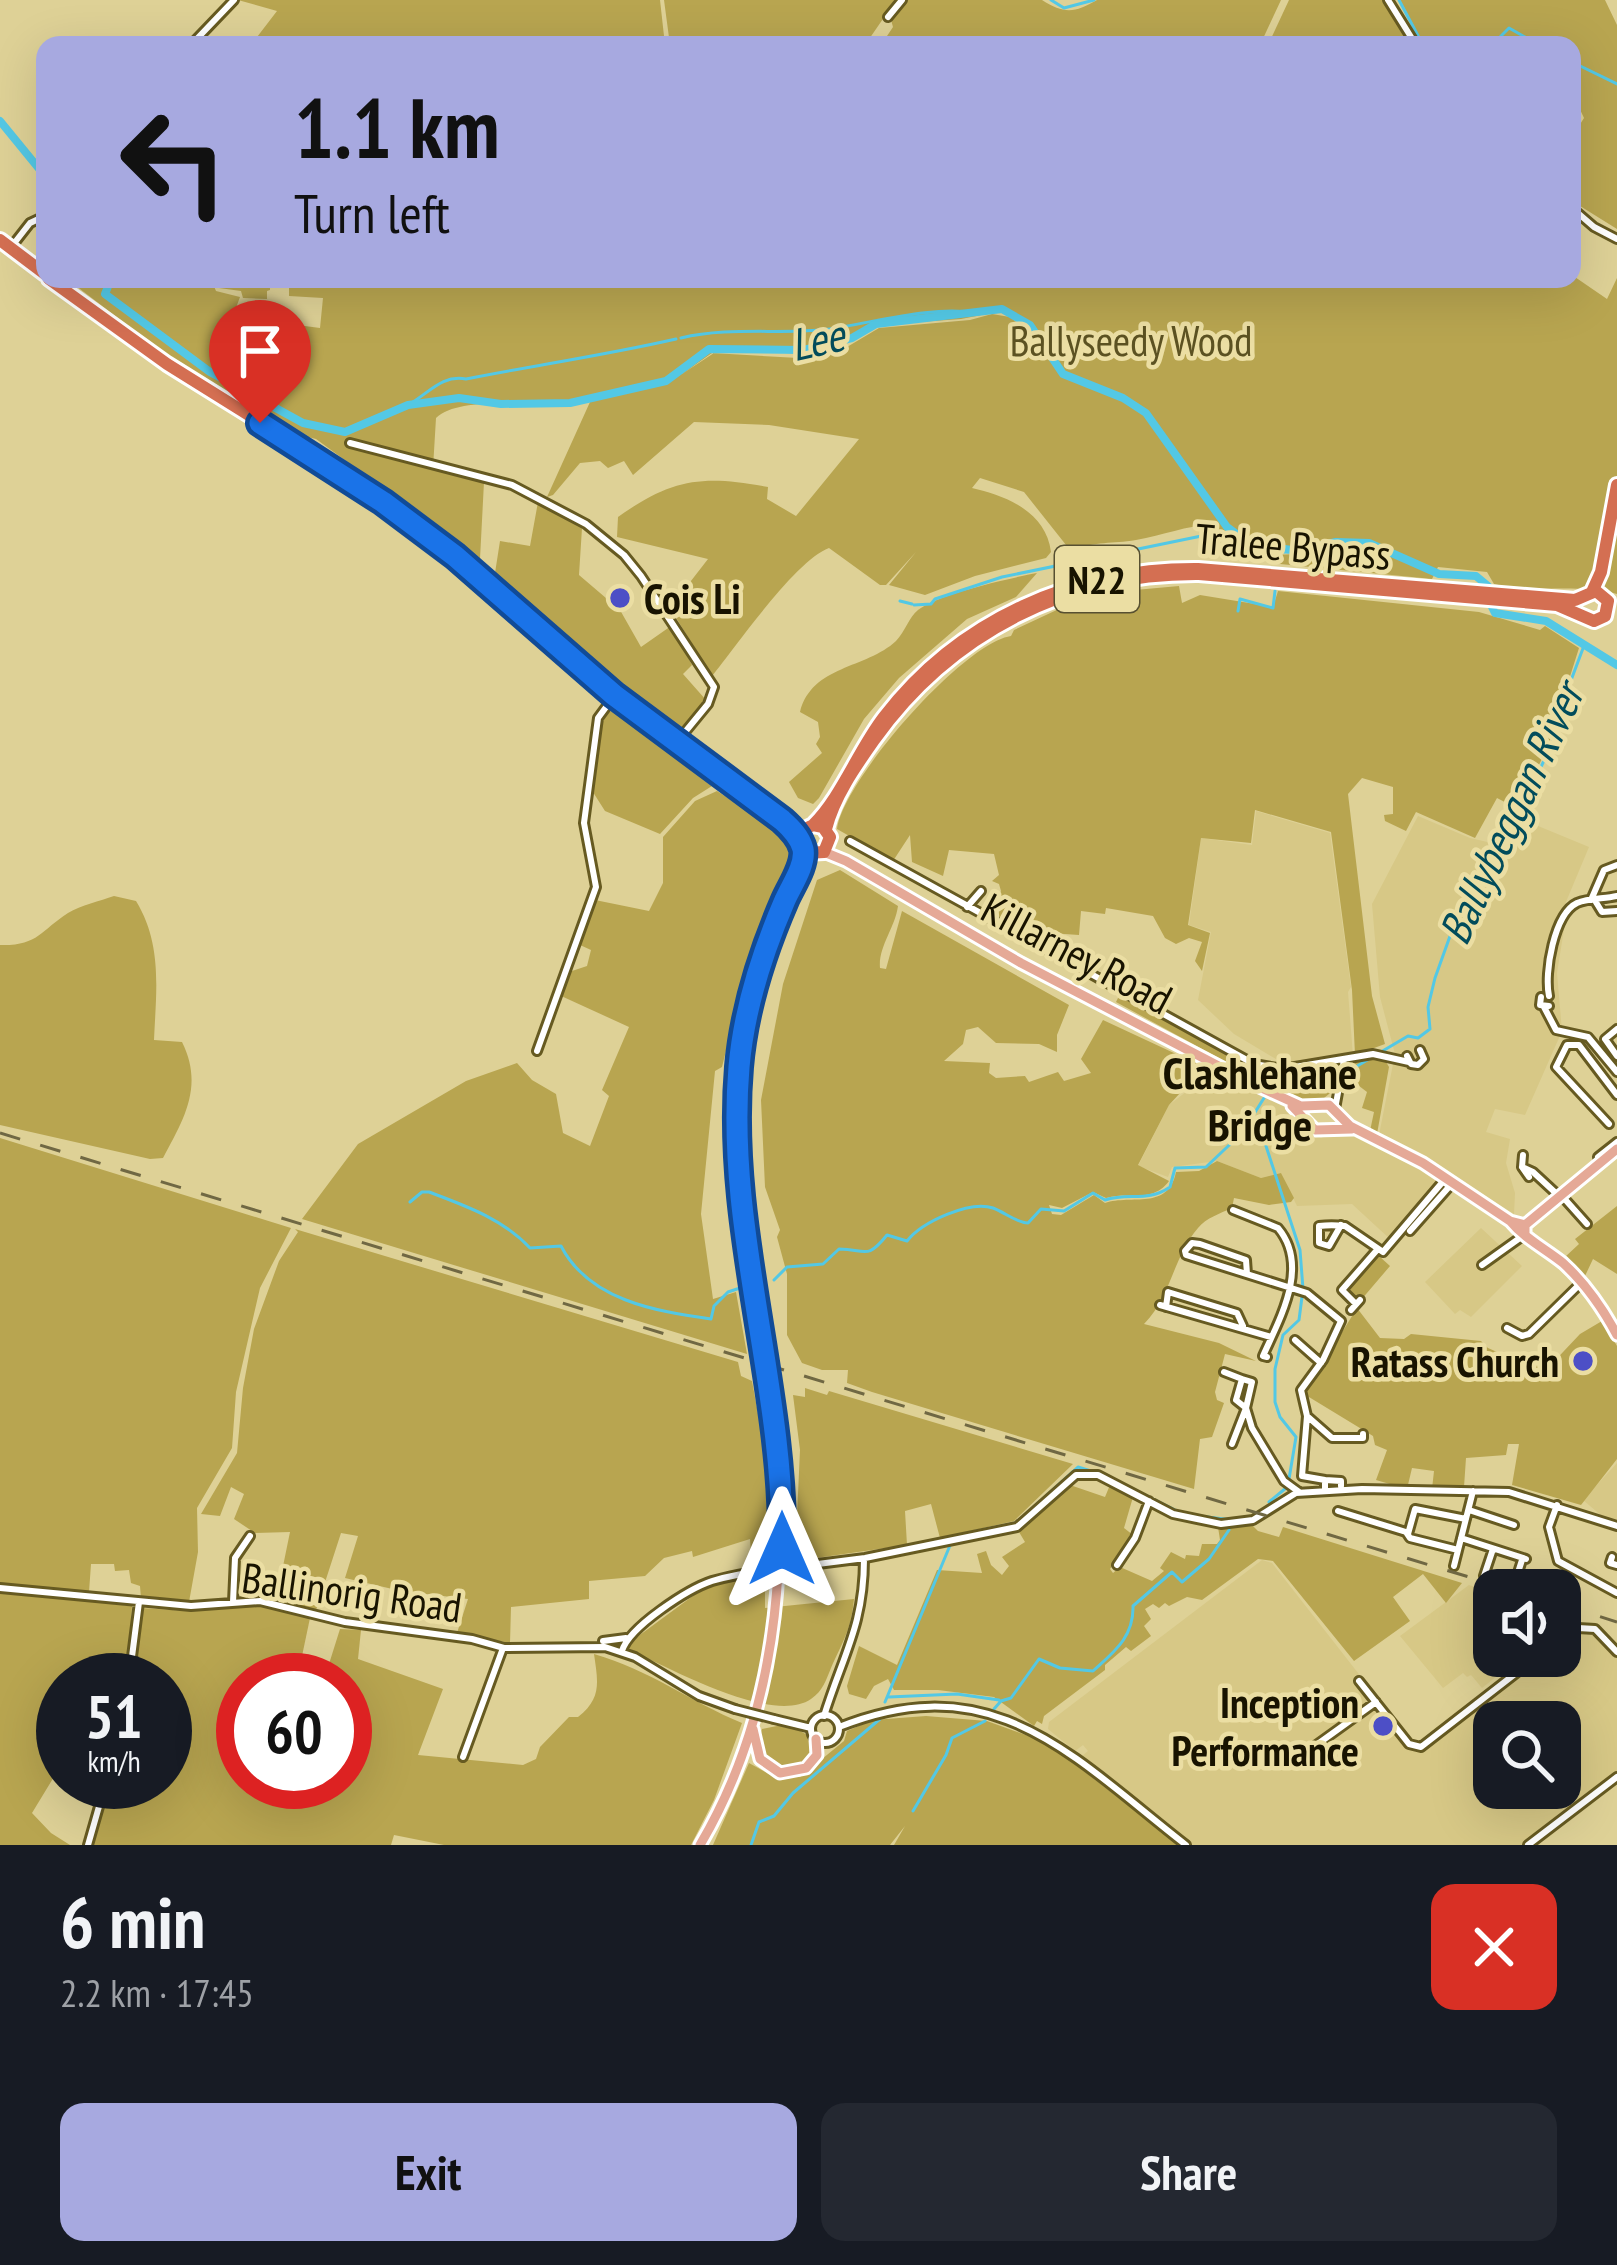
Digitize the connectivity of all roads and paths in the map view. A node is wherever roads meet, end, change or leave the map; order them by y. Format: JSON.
{"nodes":[{"id":1,"x":234,"y":0,"type":"edge"},
{"id":2,"x":902,"y":0,"type":"edge"},
{"id":3,"x":1388,"y":0,"type":"edge"},
{"id":4,"x":889,"y":17,"type":"dead end"},
{"id":5,"x":200,"y":36,"type":"edge"},
{"id":6,"x":1410,"y":36,"type":"edge"},
{"id":7,"x":1581,"y":216,"type":"edge"},
{"id":8,"x":36,"y":223,"type":"edge"},
{"id":9,"x":1617,"y":239,"type":"edge"},
{"id":10,"x":4,"y":245,"type":"edge"},
{"id":11,"x":36,"y":268,"type":"edge"},
{"id":12,"x":64,"y":288,"type":"edge"},
{"id":13,"x":350,"y":442,"type":"dead end"},
{"id":14,"x":1617,"y":485,"type":"edge"},
{"id":15,"x":1490,"y":597,"type":"junction"},
{"id":16,"x":1604,"y":602,"type":"edge"},
{"id":17,"x":1582,"y":613,"type":"junction"},
{"id":18,"x":614,"y":695,"type":"junction"},
{"id":19,"x":676,"y":744,"type":"junction"},
{"id":20,"x":814,"y":840,"type":"junction"},
{"id":21,"x":850,"y":841,"type":"dead end"},
{"id":22,"x":1617,"y":866,"type":"edge"},
{"id":23,"x":981,"y":891,"type":"dead end"},
{"id":24,"x":1617,"y":896,"type":"edge"},
{"id":25,"x":1592,"y":899,"type":"junction"},
{"id":26,"x":967,"y":907,"type":"junction"},
{"id":27,"x":1617,"y":911,"type":"edge"},
{"id":28,"x":1617,"y":1029,"type":"edge"},
{"id":29,"x":537,"y":1052,"type":"dead end"},
{"id":30,"x":1616,"y":1052,"type":"edge"},
{"id":31,"x":1408,"y":1059,"type":"dead end"},
{"id":32,"x":1343,"y":1068,"type":"junction"},
{"id":33,"x":1615,"y":1075,"type":"edge"},
{"id":34,"x":1617,"y":1095,"type":"edge"},
{"id":35,"x":1280,"y":1097,"type":"junction"},
{"id":36,"x":1312,"y":1106,"type":"junction"},
{"id":37,"x":1332,"y":1110,"type":"junction"},
{"id":38,"x":1308,"y":1122,"type":"junction"},
{"id":39,"x":1609,"y":1124,"type":"dead end"},
{"id":40,"x":1332,"y":1127,"type":"junction"},
{"id":41,"x":1358,"y":1130,"type":"junction"},
{"id":42,"x":1616,"y":1150,"type":"edge"},
{"id":43,"x":1523,"y":1155,"type":"dead end"},
{"id":44,"x":1598,"y":1157,"type":"dead end"},
{"id":45,"x":1522,"y":1167,"type":"junction"},
{"id":46,"x":1529,"y":1177,"type":"dead end"},
{"id":47,"x":1447,"y":1183,"type":"junction"},
{"id":48,"x":1561,"y":1197,"type":"junction"},
{"id":49,"x":1233,"y":1210,"type":"dead end"},
{"id":50,"x":1421,"y":1213,"type":"junction"},
{"id":51,"x":1587,"y":1224,"type":"dead end"},
{"id":52,"x":1341,"y":1225,"type":"dead end"},
{"id":53,"x":1523,"y":1230,"type":"junction"},
{"id":54,"x":1410,"y":1231,"type":"dead end"},
{"id":55,"x":1377,"y":1250,"type":"junction"},
{"id":56,"x":1483,"y":1265,"type":"dead end"},
{"id":57,"x":1247,"y":1274,"type":"junction"},
{"id":58,"x":1331,"y":1280,"type":"dead end"},
{"id":59,"x":1582,"y":1282,"type":"junction"},
{"id":60,"x":1342,"y":1290,"type":"junction"},
{"id":61,"x":1298,"y":1292,"type":"junction"},
{"id":62,"x":1355,"y":1305,"type":"dead end"},
{"id":63,"x":1243,"y":1326,"type":"junction"},
{"id":64,"x":1507,"y":1328,"type":"dead end"},
{"id":65,"x":1617,"y":1334,"type":"edge"},
{"id":66,"x":1271,"y":1337,"type":"junction"},
{"id":67,"x":1295,"y":1340,"type":"dead end"},
{"id":68,"x":1267,"y":1357,"type":"dead end"},
{"id":69,"x":1321,"y":1363,"type":"junction"},
{"id":70,"x":1224,"y":1372,"type":"dead end"},
{"id":71,"x":771,"y":1375,"type":"junction"},
{"id":72,"x":1246,"y":1408,"type":"junction"},
{"id":73,"x":1307,"y":1416,"type":"junction"},
{"id":74,"x":1364,"y":1434,"type":"dead end"},
{"id":75,"x":1304,"y":1437,"type":"junction"},
{"id":76,"x":1332,"y":1438,"type":"junction"},
{"id":77,"x":1232,"y":1444,"type":"dead end"},
{"id":78,"x":1325,"y":1480,"type":"junction"},
{"id":79,"x":1341,"y":1486,"type":"dead end"},
{"id":80,"x":1297,"y":1489,"type":"junction"},
{"id":81,"x":1324,"y":1491,"type":"junction"},
{"id":82,"x":1473,"y":1491,"type":"junction"},
{"id":83,"x":1148,"y":1502,"type":"junction"},
{"id":84,"x":1557,"y":1504,"type":"junction"},
{"id":85,"x":1338,"y":1511,"type":"dead end"},
{"id":86,"x":1467,"y":1515,"type":"junction"},
{"id":87,"x":1514,"y":1525,"type":"dead end"},
{"id":88,"x":1617,"y":1526,"type":"edge"},
{"id":89,"x":1408,"y":1534,"type":"junction"},
{"id":90,"x":250,"y":1536,"type":"dead end"},
{"id":91,"x":1461,"y":1538,"type":"junction"},
{"id":92,"x":1493,"y":1549,"type":"junction"},
{"id":93,"x":1458,"y":1550,"type":"junction"},
{"id":94,"x":865,"y":1558,"type":"junction"},
{"id":95,"x":1117,"y":1565,"type":"dead end"},
{"id":96,"x":1454,"y":1566,"type":"dead end"},
{"id":97,"x":794,"y":1567,"type":"dead end"},
{"id":98,"x":1486,"y":1569,"type":"edge"},
{"id":99,"x":1520,"y":1569,"type":"edge"},
{"id":100,"x":751,"y":1572,"type":"dead end"},
{"id":101,"x":0,"y":1588,"type":"edge"},
{"id":102,"x":1617,"y":1593,"type":"edge"},
{"id":103,"x":139,"y":1602,"type":"junction"},
{"id":104,"x":233,"y":1602,"type":"junction"},
{"id":105,"x":1581,"y":1628,"type":"edge"},
{"id":106,"x":626,"y":1638,"type":"junction"},
{"id":107,"x":603,"y":1641,"type":"dead end"},
{"id":108,"x":504,"y":1648,"type":"junction"},
{"id":109,"x":622,"y":1651,"type":"junction"},
{"id":110,"x":1617,"y":1652,"type":"edge"},
{"id":111,"x":132,"y":1653,"type":"edge"},
{"id":112,"x":1511,"y":1677,"type":"edge"},
{"id":113,"x":1359,"y":1681,"type":"dead end"},
{"id":114,"x":1376,"y":1702,"type":"junction"},
{"id":115,"x":824,"y":1716,"type":"junction"},
{"id":116,"x":839,"y":1726,"type":"junction"},
{"id":117,"x":753,"y":1729,"type":"junction"},
{"id":118,"x":814,"y":1734,"type":"junction"},
{"id":119,"x":1301,"y":1756,"type":"dead end"},
{"id":120,"x":463,"y":1757,"type":"dead end"},
{"id":121,"x":1617,"y":1777,"type":"edge"},
{"id":122,"x":98,"y":1809,"type":"edge"},
{"id":123,"x":88,"y":1845,"type":"edge"},
{"id":124,"x":703,"y":1845,"type":"edge"},
{"id":125,"x":1186,"y":1845,"type":"edge"},
{"id":126,"x":1528,"y":1845,"type":"edge"}],
"edges":[{"from":1,"to":5,"type":"street"},
{"from":2,"to":4,"type":"street"},
{"from":3,"to":6,"type":"street"},
{"from":7,"to":9,"type":"street"},
{"from":8,"to":10,"type":"street"},
{"from":10,"to":11,"type":"highway"},
{"from":12,"to":18,"type":"highway"},
{"from":13,"to":19,"type":"street"},
{"from":14,"to":16,"type":"highway"},
{"from":15,"to":16,"type":"highway","name":"Tralee Bypass","number":"N22"},
{"from":15,"to":17,"type":"highway","name":"Tralee Bypass","number":"N22"},
{"from":15,"to":20,"type":"highway","name":"Tralee Bypass","number":"N22"},
{"from":16,"to":17,"type":"highway"},
{"from":16,"to":17,"type":"highway","number":"N22"},
{"from":18,"to":19,"type":"highway"},
{"from":18,"to":29,"type":"street"},
{"from":19,"to":20,"type":"highway"},
{"from":20,"to":35,"type":"main road","name":"Killarney Road"},
{"from":20,"to":71,"type":"main road","name":"Tralee Bypass","bridge":true},
{"from":21,"to":26,"type":"street"},
{"from":22,"to":25,"type":"street"},
{"from":23,"to":26,"type":"street"},
{"from":24,"to":25,"type":"street"},
{"from":25,"to":27,"type":"street"},
{"from":25,"to":33,"type":"street"},
{"from":26,"to":32,"type":"street"},
{"from":28,"to":30,"type":"street"},
{"from":31,"to":32,"type":"street"},
{"from":32,"to":37,"type":"street"},
{"from":33,"to":34,"type":"street"},
{"from":33,"to":39,"type":"street"},
{"from":35,"to":36,"type":"main road","name":"Killarney Road"},
{"from":35,"to":38,"type":"main road","name":"Killarney Road"},
{"from":36,"to":37,"type":"main road"},
{"from":36,"to":38,"type":"main road"},
{"from":37,"to":40,"type":"main road"},
{"from":37,"to":41,"type":"main road"},
{"from":38,"to":40,"type":"main road"},
{"from":40,"to":41,"type":"main road"},
{"from":41,"to":47,"type":"main road"},
{"from":42,"to":44,"type":"street"},
{"from":42,"to":48,"type":"main road"},
{"from":43,"to":45,"type":"street"},
{"from":45,"to":46,"type":"street"},
{"from":45,"to":48,"type":"street"},
{"from":47,"to":50,"type":"street"},
{"from":47,"to":53,"type":"main road"},
{"from":48,"to":51,"type":"street"},
{"from":48,"to":53,"type":"main road"},
{"from":49,"to":61,"type":"street"},
{"from":50,"to":54,"type":"street"},
{"from":50,"to":55,"type":"street"},
{"from":52,"to":55,"type":"street"},
{"from":53,"to":56,"type":"street"},
{"from":53,"to":59,"type":"main road"},
{"from":55,"to":60,"type":"street"},
{"from":57,"to":57,"type":"street"},
{"from":57,"to":61,"type":"street"},
{"from":58,"to":60,"type":"street"},
{"from":59,"to":64,"type":"street"},
{"from":59,"to":65,"type":"main road"},
{"from":60,"to":62,"type":"street"},
{"from":61,"to":66,"type":"street"},
{"from":61,"to":69,"type":"street"},
{"from":63,"to":63,"type":"street"},
{"from":63,"to":66,"type":"street"},
{"from":66,"to":68,"type":"street"},
{"from":67,"to":69,"type":"street"},
{"from":69,"to":73,"type":"street"},
{"from":70,"to":72,"type":"street"},
{"from":71,"to":117,"type":"main road","name":"Tralee Bypass"},
{"from":71,"to":124,"type":"main road","name":"Tralee Bypass"},
{"from":72,"to":77,"type":"street"},
{"from":72,"to":80,"type":"street"},
{"from":73,"to":75,"type":"street"},
{"from":73,"to":76,"type":"street"},
{"from":74,"to":76,"type":"street"},
{"from":75,"to":76,"type":"street"},
{"from":75,"to":78,"type":"street"},
{"from":78,"to":79,"type":"street"},
{"from":78,"to":81,"type":"street"},
{"from":80,"to":81,"type":"street"},
{"from":80,"to":83,"type":"street"},
{"from":81,"to":82,"type":"street"},
{"from":82,"to":84,"type":"street"},
{"from":82,"to":86,"type":"street"},
{"from":83,"to":94,"type":"street"},
{"from":83,"to":95,"type":"street"},
{"from":84,"to":88,"type":"street"},
{"from":84,"to":102,"type":"street"},
{"from":85,"to":89,"type":"street"},
{"from":86,"to":87,"type":"street"},
{"from":86,"to":89,"type":"street"},
{"from":86,"to":91,"type":"street"},
{"from":89,"to":93,"type":"street"},
{"from":90,"to":104,"type":"street"},
{"from":91,"to":92,"type":"street"},
{"from":91,"to":93,"type":"street"},
{"from":92,"to":98,"type":"street"},
{"from":92,"to":99,"type":"street"},
{"from":93,"to":96,"type":"street"},
{"from":94,"to":97,"type":"street"},
{"from":94,"to":115,"type":"street"},
{"from":100,"to":106,"type":"street"},
{"from":101,"to":103,"type":"street","name":"Ballinorig Road"},
{"from":103,"to":104,"type":"street","name":"Ballinorig Road"},
{"from":103,"to":111,"type":"street"},
{"from":104,"to":108,"type":"street","name":"Ballinorig Road"},
{"from":105,"to":110,"type":"street"},
{"from":106,"to":107,"type":"street"},
{"from":106,"to":109,"type":"street"},
{"from":108,"to":109,"type":"street","name":"Ballinorig Road"},
{"from":108,"to":120,"type":"street"},
{"from":109,"to":118,"type":"street","name":"Ballinorig Road","bridge":true},
{"from":112,"to":114,"type":"street"},
{"from":113,"to":114,"type":"street"},
{"from":114,"to":119,"type":"street"},
{"from":115,"to":116,"type":"street"},
{"from":115,"to":118,"type":"street"},
{"from":116,"to":118,"type":"street"},
{"from":116,"to":125,"type":"street"},
{"from":117,"to":118,"type":"main road"},
{"from":117,"to":124,"type":"main road","name":"Tralee Bypass"},
{"from":121,"to":126,"type":"street"},
{"from":122,"to":123,"type":"street"}]}
